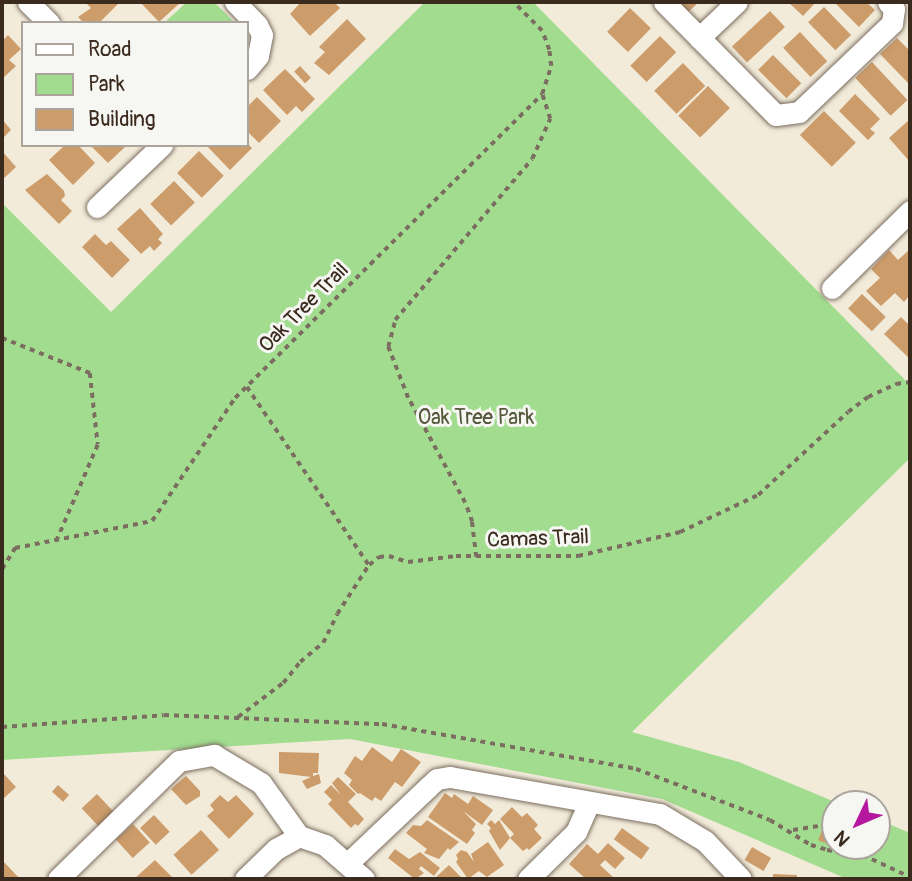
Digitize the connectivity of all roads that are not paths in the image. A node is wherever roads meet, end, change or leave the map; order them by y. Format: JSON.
{"nodes":[{"id":1,"x":28,"y":2,"type":"edge"},
{"id":2,"x":235,"y":2,"type":"edge"},
{"id":3,"x":664,"y":2,"type":"edge"},
{"id":4,"x":737,"y":2,"type":"edge"},
{"id":5,"x":888,"y":2,"type":"edge"},
{"id":6,"x":47,"y":21,"type":"edge"},
{"id":7,"x":699,"y":38,"type":"junction"},
{"id":8,"x":248,"y":68,"type":"edge"},
{"id":9,"x":160,"y":147,"type":"edge"},
{"id":10,"x":97,"y":207,"type":"dead end"},
{"id":11,"x":910,"y":211,"type":"edge"},
{"id":12,"x":832,"y":288,"type":"dead end"},
{"id":13,"x":589,"y":803,"type":"junction"},
{"id":14,"x":299,"y":836,"type":"junction"},
{"id":15,"x":348,"y":863,"type":"junction"},
{"id":16,"x":58,"y":879,"type":"edge"},
{"id":17,"x":245,"y":879,"type":"edge"},
{"id":18,"x":363,"y":879,"type":"edge"},
{"id":19,"x":528,"y":879,"type":"edge"},
{"id":20,"x":741,"y":879,"type":"edge"}],
"edges":[{"from":1,"to":6,"type":"street"},
{"from":2,"to":8,"type":"street"},
{"from":3,"to":7,"type":"street"},
{"from":4,"to":7,"type":"street"},
{"from":5,"to":7,"type":"street"},
{"from":9,"to":10,"type":"street"},
{"from":11,"to":12,"type":"street"},
{"from":13,"to":15,"type":"street"},
{"from":13,"to":19,"type":"street"},
{"from":13,"to":20,"type":"street"},
{"from":14,"to":15,"type":"street"},
{"from":14,"to":16,"type":"street"},
{"from":14,"to":17,"type":"street"},
{"from":15,"to":18,"type":"street"}]}
